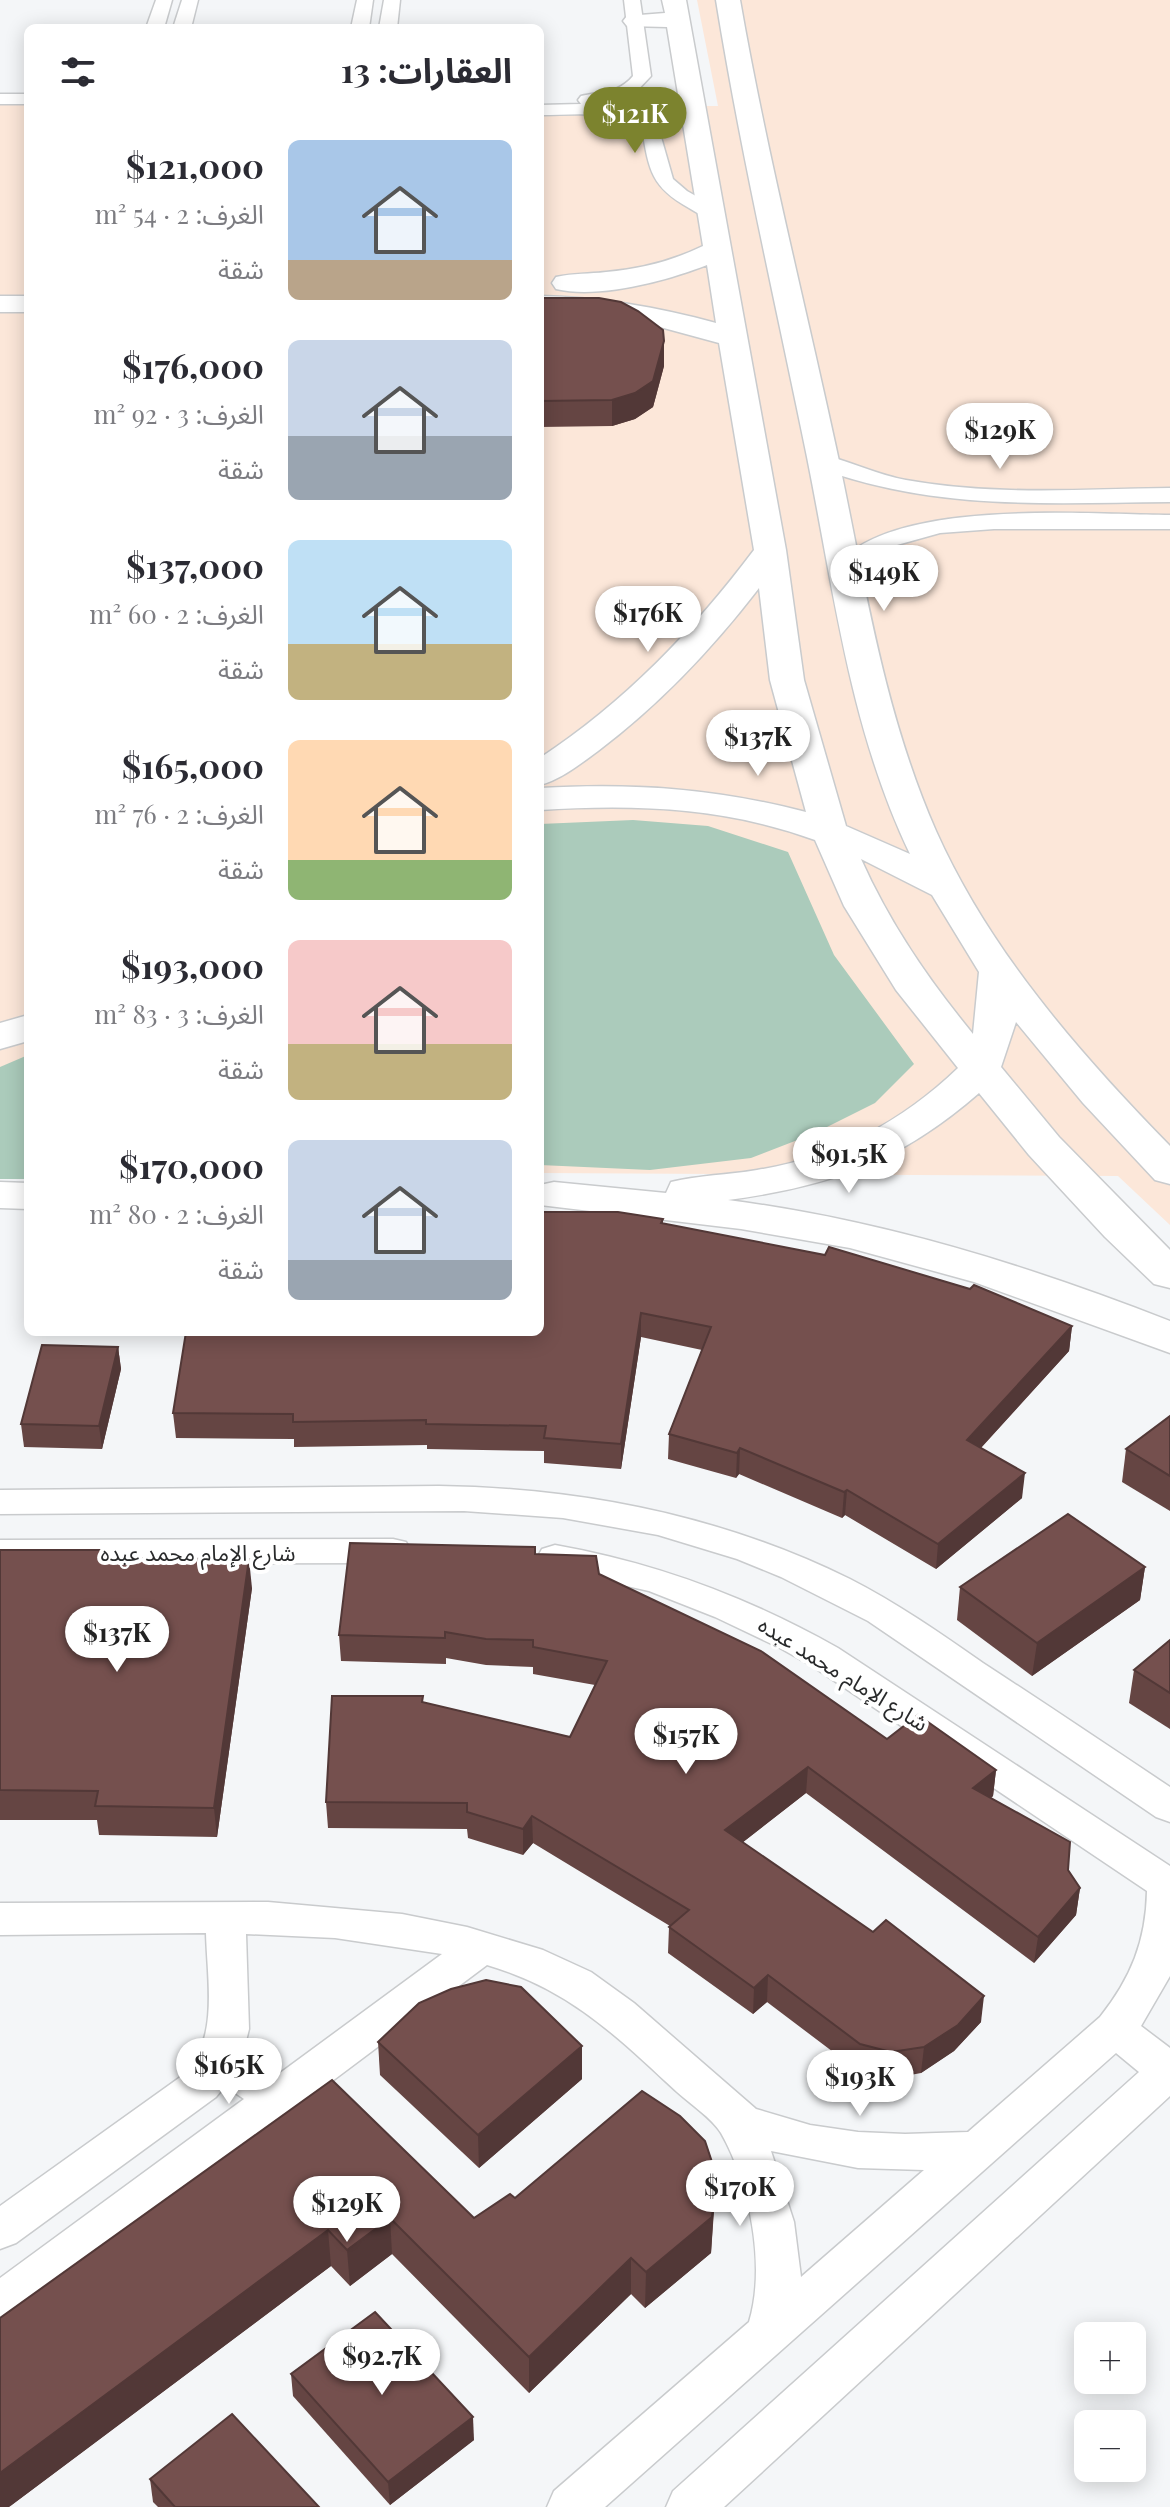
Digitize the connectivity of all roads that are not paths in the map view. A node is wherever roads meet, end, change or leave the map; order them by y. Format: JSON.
{"nodes":[{"id":1,"x":164,"y":0,"type":"edge"},
{"id":2,"x":190,"y":0,"type":"edge"},
{"id":3,"x":365,"y":0,"type":"edge"},
{"id":4,"x":392,"y":0,"type":"edge"},
{"id":5,"x":728,"y":0,"type":"edge"},
{"id":6,"x":634,"y":10,"type":"edge"},
{"id":7,"x":676,"y":10,"type":"edge"},
{"id":8,"x":156,"y":24,"type":"edge"},
{"id":9,"x":183,"y":24,"type":"edge"},
{"id":10,"x":361,"y":24,"type":"edge"},
{"id":11,"x":389,"y":24,"type":"edge"},
{"id":12,"x":0,"y":99,"type":"edge"},
{"id":13,"x":24,"y":99,"type":"edge"},
{"id":14,"x":544,"y":100,"type":"edge"},
{"id":15,"x":589,"y":105,"type":"junction"},
{"id":16,"x":0,"y":110,"type":"edge"},
{"id":17,"x":24,"y":110,"type":"edge"},
{"id":18,"x":544,"y":110,"type":"edge"},
{"id":19,"x":712,"y":213,"type":"junction"},
{"id":20,"x":770,"y":213,"type":"junction"},
{"id":21,"x":718,"y":249,"type":"junction"},
{"id":22,"x":0,"y":283,"type":"edge"},
{"id":23,"x":24,"y":283,"type":"edge"},
{"id":24,"x":544,"y":283,"type":"edge"},
{"id":25,"x":0,"y":304,"type":"edge"},
{"id":26,"x":24,"y":304,"type":"edge"},
{"id":27,"x":544,"y":304,"type":"edge"},
{"id":28,"x":733,"y":338,"type":"junction"},
{"id":29,"x":824,"y":462,"type":"junction"},
{"id":30,"x":1170,"y":495,"type":"edge"},
{"id":31,"x":1170,"y":522,"type":"edge"},
{"id":32,"x":770,"y":550,"type":"junction"},
{"id":33,"x":845,"y":570,"type":"junction"},
{"id":34,"x":544,"y":771,"type":"edge"},
{"id":35,"x":544,"y":799,"type":"edge"},
{"id":36,"x":829,"y":830,"type":"junction"},
{"id":37,"x":948,"y":889,"type":"junction"},
{"id":38,"x":999,"y":972,"type":"junction"},
{"id":39,"x":24,"y":1028,"type":"edge"},
{"id":40,"x":0,"y":1037,"type":"edge"},
{"id":41,"x":980,"y":1069,"type":"junction"},
{"id":42,"x":1170,"y":1171,"type":"edge"},
{"id":43,"x":0,"y":1195,"type":"edge"},
{"id":44,"x":547,"y":1195,"type":"edge"},
{"id":45,"x":24,"y":1196,"type":"edge"},
{"id":46,"x":1170,"y":1274,"type":"edge"},
{"id":47,"x":1170,"y":1338,"type":"edge"},
{"id":48,"x":0,"y":1502,"type":"edge"},
{"id":49,"x":420,"y":1551,"type":"edge"},
{"id":50,"x":0,"y":1552,"type":"edge"},
{"id":51,"x":520,"y":1554,"type":"edge"},
{"id":52,"x":1170,"y":1807,"type":"edge"},
{"id":53,"x":1168,"y":1884,"type":"edge"},
{"id":54,"x":226,"y":1918,"type":"junction"},
{"id":55,"x":0,"y":1919,"type":"edge"},
{"id":56,"x":482,"y":1947,"type":"junction"},
{"id":57,"x":1115,"y":2029,"type":"junction"},
{"id":58,"x":220,"y":2059,"type":"junction"},
{"id":59,"x":1170,"y":2073,"type":"edge"},
{"id":60,"x":276,"y":2099,"type":"junction"},
{"id":61,"x":736,"y":2119,"type":"junction"},
{"id":62,"x":978,"y":2149,"type":"junction"},
{"id":63,"x":0,"y":2230,"type":"edge"},
{"id":64,"x":0,"y":2304,"type":"edge"},
{"id":65,"x":768,"y":2336,"type":"junction"},
{"id":66,"x":571,"y":2507,"type":"edge"},
{"id":67,"x":690,"y":2507,"type":"edge"}],
"edges":[{"from":1,"to":8,"type":"street"},
{"from":2,"to":9,"type":"street"},
{"from":3,"to":10,"type":"street"},
{"from":4,"to":11,"type":"street"},
{"from":5,"to":20,"type":"main road"},
{"from":6,"to":7,"type":"main road"},
{"from":6,"to":15,"type":"street"},
{"from":7,"to":19,"type":"main road"},
{"from":12,"to":13,"type":"street"},
{"from":14,"to":15,"type":"street"},
{"from":15,"to":18,"type":"street"},
{"from":15,"to":19,"type":"street"},
{"from":16,"to":17,"type":"street"},
{"from":19,"to":20,"type":"main road"},
{"from":19,"to":21,"type":"main road"},
{"from":20,"to":29,"type":"main road"},
{"from":21,"to":24,"type":"main road"},
{"from":21,"to":28,"type":"main road"},
{"from":22,"to":23,"type":"main road"},
{"from":25,"to":26,"type":"main road"},
{"from":27,"to":28,"type":"main road"},
{"from":28,"to":32,"type":"main road"},
{"from":29,"to":30,"type":"street"},
{"from":29,"to":33,"type":"main road"},
{"from":31,"to":33,"type":"street"},
{"from":32,"to":34,"type":"main road"},
{"from":32,"to":36,"type":"main road"},
{"from":33,"to":37,"type":"main road"},
{"from":35,"to":36,"type":"main road"},
{"from":36,"to":37,"type":"main road"},
{"from":36,"to":41,"type":"main road"},
{"from":37,"to":38,"type":"main road"},
{"from":38,"to":41,"type":"main road"},
{"from":38,"to":42,"type":"main road"},
{"from":39,"to":40,"type":"main road"},
{"from":41,"to":44,"type":"main road"},
{"from":41,"to":46,"type":"main road"},
{"from":43,"to":45,"type":"main road"},
{"from":44,"to":47,"type":"main road"},
{"from":48,"to":52,"type":"street"},
{"from":49,"to":50,"type":"street","name":"شارع الإمام محمد عبده"},
{"from":51,"to":53,"type":"street","name":"شارع الإمام محمد عبده"},
{"from":53,"to":57,"type":"street"},
{"from":54,"to":55,"type":"street"},
{"from":54,"to":56,"type":"street"},
{"from":54,"to":58,"type":"street"},
{"from":56,"to":60,"type":"street"},
{"from":56,"to":61,"type":"street"},
{"from":57,"to":59,"type":"street"},
{"from":57,"to":62,"type":"street"},
{"from":58,"to":60,"type":"street"},
{"from":58,"to":63,"type":"street"},
{"from":59,"to":67,"type":"street"},
{"from":60,"to":64,"type":"street"},
{"from":61,"to":62,"type":"street"},
{"from":61,"to":65,"type":"street"},
{"from":62,"to":65,"type":"street"},
{"from":65,"to":66,"type":"street"}]}
